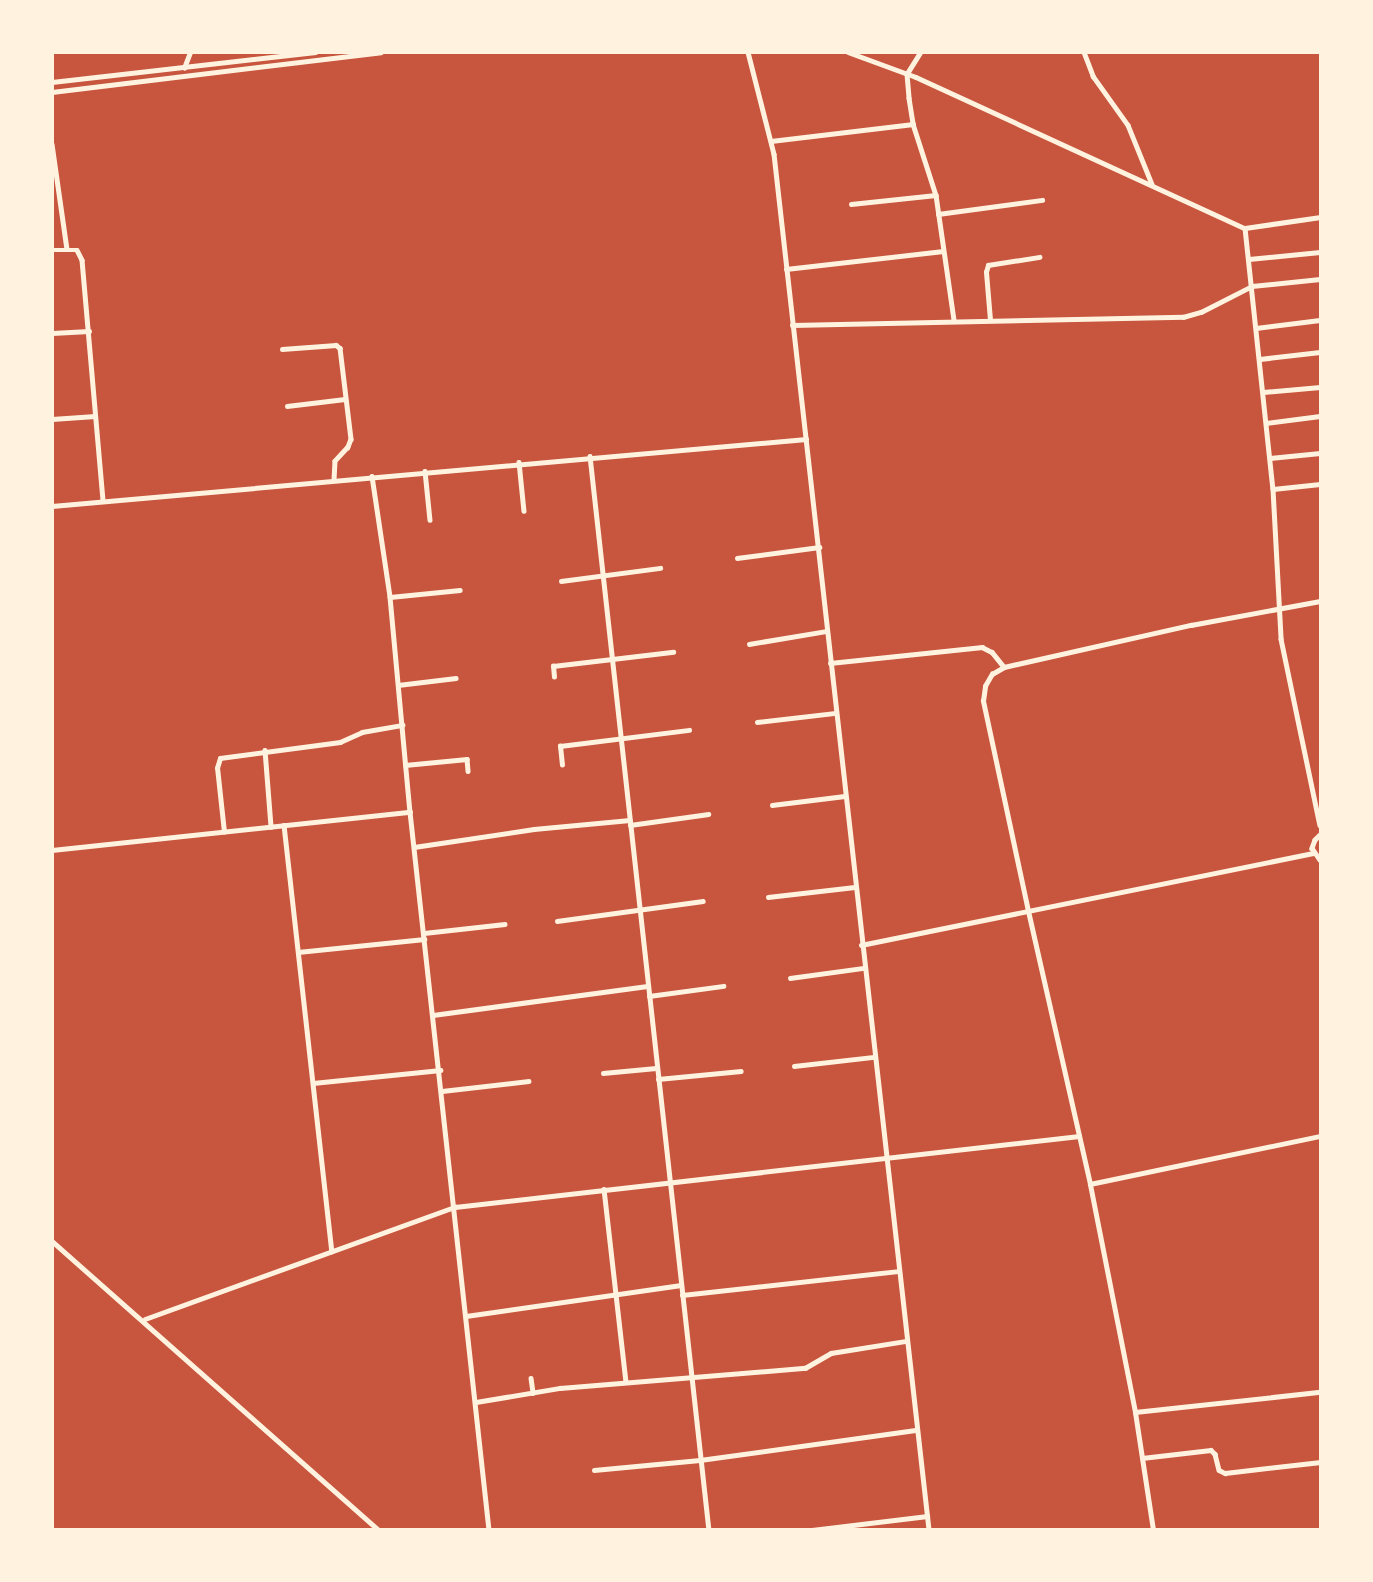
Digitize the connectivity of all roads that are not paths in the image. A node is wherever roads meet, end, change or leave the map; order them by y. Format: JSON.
{"nodes":[{"id":1,"x":190,"y":52,"type":"edge"},
{"id":2,"x":315,"y":52,"type":"edge"},
{"id":3,"x":381,"y":52,"type":"edge"},
{"id":4,"x":748,"y":52,"type":"edge"},
{"id":5,"x":848,"y":52,"type":"edge"},
{"id":6,"x":921,"y":52,"type":"edge"},
{"id":7,"x":1084,"y":52,"type":"edge"},
{"id":8,"x":184,"y":68,"type":"junction"},
{"id":9,"x":907,"y":74,"type":"junction"},
{"id":10,"x":52,"y":82,"type":"edge"},
{"id":11,"x":52,"y":92,"type":"edge"},
{"id":12,"x":913,"y":124,"type":"junction"},
{"id":13,"x":771,"y":141,"type":"junction"},
{"id":14,"x":52,"y":144,"type":"edge"},
{"id":15,"x":1152,"y":184,"type":"junction"},
{"id":16,"x":936,"y":195,"type":"junction"},
{"id":17,"x":1042,"y":200,"type":"dead end"},
{"id":18,"x":851,"y":204,"type":"dead end"},
{"id":19,"x":938,"y":214,"type":"junction"},
{"id":20,"x":1321,"y":217,"type":"edge"},
{"id":21,"x":1245,"y":228,"type":"junction"},
{"id":22,"x":67,"y":249,"type":"junction"},
{"id":23,"x":52,"y":250,"type":"edge"},
{"id":24,"x":943,"y":251,"type":"junction"},
{"id":25,"x":1321,"y":252,"type":"edge"},
{"id":26,"x":1039,"y":257,"type":"dead end"},
{"id":27,"x":1250,"y":259,"type":"junction"},
{"id":28,"x":786,"y":269,"type":"junction"},
{"id":29,"x":1321,"y":279,"type":"edge"},
{"id":30,"x":1252,"y":286,"type":"junction"},
{"id":31,"x":954,"y":320,"type":"junction"},
{"id":32,"x":990,"y":320,"type":"junction"},
{"id":33,"x":1321,"y":320,"type":"edge"},
{"id":34,"x":792,"y":325,"type":"junction"},
{"id":35,"x":1256,"y":328,"type":"junction"},
{"id":36,"x":89,"y":331,"type":"junction"},
{"id":37,"x":52,"y":333,"type":"edge"},
{"id":38,"x":282,"y":349,"type":"dead end"},
{"id":39,"x":1321,"y":352,"type":"edge"},
{"id":40,"x":1260,"y":359,"type":"junction"},
{"id":41,"x":1320,"y":387,"type":"edge"},
{"id":42,"x":1263,"y":392,"type":"junction"},
{"id":43,"x":345,"y":399,"type":"junction"},
{"id":44,"x":286,"y":406,"type":"dead end"},
{"id":45,"x":95,"y":416,"type":"junction"},
{"id":46,"x":1321,"y":416,"type":"edge"},
{"id":47,"x":52,"y":419,"type":"edge"},
{"id":48,"x":1266,"y":423,"type":"junction"},
{"id":49,"x":806,"y":439,"type":"junction"},
{"id":50,"x":1321,"y":453,"type":"edge"},
{"id":51,"x":590,"y":456,"type":"junction"},
{"id":52,"x":1270,"y":458,"type":"junction"},
{"id":53,"x":519,"y":462,"type":"junction"},
{"id":54,"x":425,"y":471,"type":"junction"},
{"id":55,"x":372,"y":476,"type":"junction"},
{"id":56,"x":334,"y":479,"type":"junction"},
{"id":57,"x":1321,"y":484,"type":"edge"},
{"id":58,"x":1273,"y":489,"type":"junction"},
{"id":59,"x":103,"y":501,"type":"junction"},
{"id":60,"x":52,"y":506,"type":"edge"},
{"id":61,"x":524,"y":511,"type":"dead end"},
{"id":62,"x":430,"y":520,"type":"dead end"},
{"id":63,"x":819,"y":547,"type":"junction"},
{"id":64,"x":737,"y":558,"type":"dead end"},
{"id":65,"x":660,"y":568,"type":"dead end"},
{"id":66,"x":603,"y":576,"type":"junction"},
{"id":67,"x":561,"y":581,"type":"dead end"},
{"id":68,"x":460,"y":590,"type":"dead end"},
{"id":69,"x":390,"y":597,"type":"junction"},
{"id":70,"x":1321,"y":601,"type":"edge"},
{"id":71,"x":1281,"y":606,"type":"junction"},
{"id":72,"x":827,"y":631,"type":"junction"},
{"id":73,"x":749,"y":644,"type":"dead end"},
{"id":74,"x":673,"y":652,"type":"dead end"},
{"id":75,"x":612,"y":658,"type":"junction"},
{"id":76,"x":830,"y":663,"type":"junction"},
{"id":77,"x":1004,"y":667,"type":"junction"},
{"id":78,"x":554,"y":677,"type":"dead end"},
{"id":79,"x":456,"y":678,"type":"dead end"},
{"id":80,"x":398,"y":685,"type":"junction"},
{"id":81,"x":835,"y":713,"type":"junction"},
{"id":82,"x":757,"y":722,"type":"dead end"},
{"id":83,"x":402,"y":724,"type":"junction"},
{"id":84,"x":689,"y":730,"type":"dead end"},
{"id":85,"x":621,"y":738,"type":"junction"},
{"id":86,"x":265,"y":750,"type":"junction"},
{"id":87,"x":405,"y":765,"type":"junction"},
{"id":88,"x":562,"y":765,"type":"dead end"},
{"id":89,"x":468,"y":771,"type":"dead end"},
{"id":90,"x":844,"y":796,"type":"junction"},
{"id":91,"x":772,"y":805,"type":"dead end"},
{"id":92,"x":410,"y":812,"type":"junction"},
{"id":93,"x":708,"y":814,"type":"dead end"},
{"id":94,"x":630,"y":822,"type":"junction"},
{"id":95,"x":284,"y":825,"type":"junction"},
{"id":96,"x":1321,"y":825,"type":"edge"},
{"id":97,"x":271,"y":827,"type":"junction"},
{"id":98,"x":224,"y":832,"type":"junction"},
{"id":99,"x":1321,"y":835,"type":"edge"},
{"id":100,"x":414,"y":847,"type":"junction"},
{"id":101,"x":52,"y":850,"type":"edge"},
{"id":102,"x":1313,"y":853,"type":"junction"},
{"id":103,"x":1321,"y":860,"type":"edge"},
{"id":104,"x":854,"y":887,"type":"junction"},
{"id":105,"x":768,"y":897,"type":"dead end"},
{"id":106,"x":703,"y":901,"type":"dead end"},
{"id":107,"x":639,"y":911,"type":"junction"},
{"id":108,"x":1028,"y":911,"type":"junction"},
{"id":109,"x":556,"y":920,"type":"dead end"},
{"id":110,"x":503,"y":923,"type":"dead end"},
{"id":111,"x":424,"y":936,"type":"junction"},
{"id":112,"x":861,"y":945,"type":"junction"},
{"id":113,"x":298,"y":951,"type":"junction"},
{"id":114,"x":863,"y":968,"type":"junction"},
{"id":115,"x":790,"y":978,"type":"dead end"},
{"id":116,"x":648,"y":986,"type":"junction"},
{"id":117,"x":723,"y":986,"type":"dead end"},
{"id":118,"x":649,"y":996,"type":"junction"},
{"id":119,"x":433,"y":1015,"type":"junction"},
{"id":120,"x":873,"y":1057,"type":"junction"},
{"id":121,"x":794,"y":1066,"type":"dead end"},
{"id":122,"x":656,"y":1068,"type":"junction"},
{"id":123,"x":440,"y":1070,"type":"junction"},
{"id":124,"x":741,"y":1071,"type":"dead end"},
{"id":125,"x":603,"y":1073,"type":"dead end"},
{"id":126,"x":658,"y":1079,"type":"junction"},
{"id":127,"x":528,"y":1081,"type":"dead end"},
{"id":128,"x":313,"y":1083,"type":"junction"},
{"id":129,"x":442,"y":1091,"type":"junction"},
{"id":130,"x":1079,"y":1136,"type":"junction"},
{"id":131,"x":1321,"y":1136,"type":"edge"},
{"id":132,"x":884,"y":1158,"type":"junction"},
{"id":133,"x":671,"y":1182,"type":"junction"},
{"id":134,"x":1090,"y":1184,"type":"junction"},
{"id":135,"x":604,"y":1189,"type":"junction"},
{"id":136,"x":455,"y":1207,"type":"junction"},
{"id":137,"x":52,"y":1241,"type":"edge"},
{"id":138,"x":332,"y":1251,"type":"junction"},
{"id":139,"x":898,"y":1271,"type":"junction"},
{"id":140,"x":681,"y":1285,"type":"junction"},
{"id":141,"x":616,"y":1293,"type":"junction"},
{"id":142,"x":682,"y":1295,"type":"junction"},
{"id":143,"x":466,"y":1316,"type":"junction"},
{"id":144,"x":145,"y":1320,"type":"junction"},
{"id":145,"x":906,"y":1341,"type":"junction"},
{"id":146,"x":531,"y":1378,"type":"dead end"},
{"id":147,"x":691,"y":1378,"type":"junction"},
{"id":148,"x":626,"y":1382,"type":"junction"},
{"id":149,"x":1321,"y":1392,"type":"edge"},
{"id":150,"x":533,"y":1393,"type":"junction"},
{"id":151,"x":476,"y":1402,"type":"junction"},
{"id":152,"x":1135,"y":1412,"type":"junction"},
{"id":153,"x":917,"y":1430,"type":"junction"},
{"id":154,"x":1142,"y":1458,"type":"junction"},
{"id":155,"x":701,"y":1460,"type":"junction"},
{"id":156,"x":1321,"y":1462,"type":"edge"},
{"id":157,"x":594,"y":1470,"type":"dead end"},
{"id":158,"x":927,"y":1516,"type":"junction"},
{"id":159,"x":379,"y":1530,"type":"edge"},
{"id":160,"x":489,"y":1530,"type":"edge"},
{"id":161,"x":709,"y":1530,"type":"edge"},
{"id":162,"x":812,"y":1530,"type":"edge"},
{"id":163,"x":929,"y":1530,"type":"edge"},
{"id":164,"x":1153,"y":1530,"type":"edge"}],
"edges":[{"from":1,"to":8,"type":"street"},
{"from":2,"to":8,"type":"street"},
{"from":3,"to":11,"type":"street"},
{"from":4,"to":13,"type":"street"},
{"from":5,"to":9,"type":"street"},
{"from":6,"to":9,"type":"street"},
{"from":7,"to":15,"type":"street"},
{"from":8,"to":10,"type":"street"},
{"from":9,"to":12,"type":"street"},
{"from":9,"to":15,"type":"street"},
{"from":12,"to":13,"type":"street"},
{"from":12,"to":16,"type":"street"},
{"from":13,"to":28,"type":"street"},
{"from":14,"to":22,"type":"street"},
{"from":15,"to":21,"type":"street"},
{"from":16,"to":18,"type":"street"},
{"from":16,"to":19,"type":"street"},
{"from":17,"to":19,"type":"street"},
{"from":19,"to":24,"type":"street"},
{"from":20,"to":21,"type":"street"},
{"from":21,"to":27,"type":"street"},
{"from":22,"to":23,"type":"street"},
{"from":22,"to":36,"type":"street"},
{"from":24,"to":28,"type":"street"},
{"from":24,"to":31,"type":"street"},
{"from":25,"to":27,"type":"street"},
{"from":26,"to":32,"type":"street"},
{"from":27,"to":30,"type":"street"},
{"from":28,"to":34,"type":"street"},
{"from":29,"to":30,"type":"street"},
{"from":30,"to":32,"type":"street"},
{"from":30,"to":35,"type":"street"},
{"from":31,"to":32,"type":"street"},
{"from":31,"to":34,"type":"street"},
{"from":33,"to":35,"type":"street"},
{"from":34,"to":49,"type":"street"},
{"from":35,"to":40,"type":"street"},
{"from":36,"to":37,"type":"street"},
{"from":36,"to":45,"type":"street"},
{"from":38,"to":43,"type":"street"},
{"from":39,"to":40,"type":"street"},
{"from":40,"to":42,"type":"street"},
{"from":41,"to":42,"type":"street"},
{"from":42,"to":48,"type":"street"},
{"from":43,"to":44,"type":"street"},
{"from":43,"to":56,"type":"street"},
{"from":45,"to":47,"type":"street"},
{"from":45,"to":59,"type":"street"},
{"from":46,"to":48,"type":"street"},
{"from":48,"to":52,"type":"street"},
{"from":49,"to":51,"type":"street"},
{"from":49,"to":63,"type":"street"},
{"from":50,"to":52,"type":"street"},
{"from":51,"to":53,"type":"street"},
{"from":51,"to":66,"type":"street"},
{"from":52,"to":58,"type":"street"},
{"from":53,"to":54,"type":"street"},
{"from":53,"to":61,"type":"street"},
{"from":54,"to":55,"type":"street"},
{"from":54,"to":62,"type":"street"},
{"from":55,"to":56,"type":"street"},
{"from":55,"to":69,"type":"street"},
{"from":56,"to":59,"type":"street"},
{"from":57,"to":58,"type":"street"},
{"from":58,"to":71,"type":"street"},
{"from":59,"to":60,"type":"street"},
{"from":63,"to":64,"type":"street"},
{"from":63,"to":72,"type":"street"},
{"from":65,"to":66,"type":"street"},
{"from":66,"to":67,"type":"street"},
{"from":66,"to":75,"type":"street"},
{"from":68,"to":69,"type":"street"},
{"from":69,"to":80,"type":"street"},
{"from":70,"to":71,"type":"street"},
{"from":71,"to":77,"type":"street"},
{"from":71,"to":96,"type":"street"},
{"from":72,"to":73,"type":"street"},
{"from":72,"to":76,"type":"street"},
{"from":74,"to":75,"type":"street"},
{"from":75,"to":78,"type":"street"},
{"from":75,"to":85,"type":"street"},
{"from":76,"to":77,"type":"street"},
{"from":76,"to":81,"type":"street"},
{"from":77,"to":108,"type":"street"},
{"from":79,"to":80,"type":"street"},
{"from":80,"to":83,"type":"street"},
{"from":81,"to":82,"type":"street"},
{"from":81,"to":90,"type":"street"},
{"from":83,"to":86,"type":"street"},
{"from":83,"to":87,"type":"street"},
{"from":84,"to":85,"type":"street"},
{"from":85,"to":88,"type":"street"},
{"from":85,"to":94,"type":"street"},
{"from":86,"to":97,"type":"street"},
{"from":86,"to":98,"type":"street"},
{"from":87,"to":89,"type":"street"},
{"from":87,"to":92,"type":"street"},
{"from":90,"to":91,"type":"street"},
{"from":90,"to":104,"type":"street"},
{"from":92,"to":95,"type":"street"},
{"from":92,"to":100,"type":"street"},
{"from":93,"to":94,"type":"street"},
{"from":94,"to":100,"type":"street"},
{"from":94,"to":107,"type":"street"},
{"from":95,"to":97,"type":"street"},
{"from":95,"to":113,"type":"street"},
{"from":97,"to":98,"type":"street"},
{"from":98,"to":101,"type":"street"},
{"from":99,"to":102,"type":"street"},
{"from":100,"to":111,"type":"street"},
{"from":102,"to":103,"type":"street"},
{"from":102,"to":108,"type":"street"},
{"from":104,"to":105,"type":"street"},
{"from":104,"to":112,"type":"street"},
{"from":106,"to":107,"type":"street"},
{"from":107,"to":109,"type":"street"},
{"from":107,"to":116,"type":"street"},
{"from":108,"to":112,"type":"street"},
{"from":108,"to":130,"type":"street"},
{"from":110,"to":111,"type":"street"},
{"from":111,"to":113,"type":"street"},
{"from":111,"to":119,"type":"street"},
{"from":112,"to":114,"type":"street"},
{"from":113,"to":128,"type":"street"},
{"from":114,"to":115,"type":"street"},
{"from":114,"to":120,"type":"street"},
{"from":116,"to":118,"type":"street"},
{"from":116,"to":119,"type":"street"},
{"from":117,"to":118,"type":"street"},
{"from":118,"to":122,"type":"street"},
{"from":119,"to":123,"type":"street"},
{"from":120,"to":121,"type":"street"},
{"from":120,"to":132,"type":"street"},
{"from":122,"to":125,"type":"street"},
{"from":122,"to":126,"type":"street"},
{"from":123,"to":128,"type":"street"},
{"from":123,"to":129,"type":"street"},
{"from":124,"to":126,"type":"street"},
{"from":126,"to":133,"type":"street"},
{"from":127,"to":129,"type":"street"},
{"from":128,"to":138,"type":"street"},
{"from":129,"to":136,"type":"street"},
{"from":130,"to":132,"type":"street"},
{"from":130,"to":134,"type":"street"},
{"from":131,"to":134,"type":"street"},
{"from":132,"to":133,"type":"street"},
{"from":132,"to":139,"type":"street"},
{"from":133,"to":135,"type":"street"},
{"from":133,"to":140,"type":"street"},
{"from":134,"to":152,"type":"street"},
{"from":135,"to":136,"type":"street"},
{"from":135,"to":141,"type":"street"},
{"from":136,"to":138,"type":"street"},
{"from":136,"to":143,"type":"street"},
{"from":137,"to":144,"type":"street"},
{"from":138,"to":144,"type":"street"},
{"from":139,"to":142,"type":"street"},
{"from":139,"to":145,"type":"street"},
{"from":140,"to":141,"type":"street"},
{"from":140,"to":142,"type":"street"},
{"from":141,"to":143,"type":"street"},
{"from":141,"to":148,"type":"street"},
{"from":142,"to":147,"type":"street"},
{"from":143,"to":151,"type":"street"},
{"from":144,"to":159,"type":"street"},
{"from":145,"to":147,"type":"street"},
{"from":145,"to":153,"type":"street"},
{"from":146,"to":150,"type":"street"},
{"from":147,"to":148,"type":"street"},
{"from":147,"to":155,"type":"street"},
{"from":148,"to":150,"type":"street"},
{"from":149,"to":152,"type":"street"},
{"from":150,"to":151,"type":"street"},
{"from":151,"to":160,"type":"street"},
{"from":152,"to":154,"type":"street"},
{"from":153,"to":155,"type":"street"},
{"from":153,"to":158,"type":"street"},
{"from":154,"to":156,"type":"street"},
{"from":154,"to":164,"type":"street"},
{"from":155,"to":157,"type":"street"},
{"from":155,"to":161,"type":"street"},
{"from":158,"to":162,"type":"street"},
{"from":158,"to":163,"type":"street"}]}
